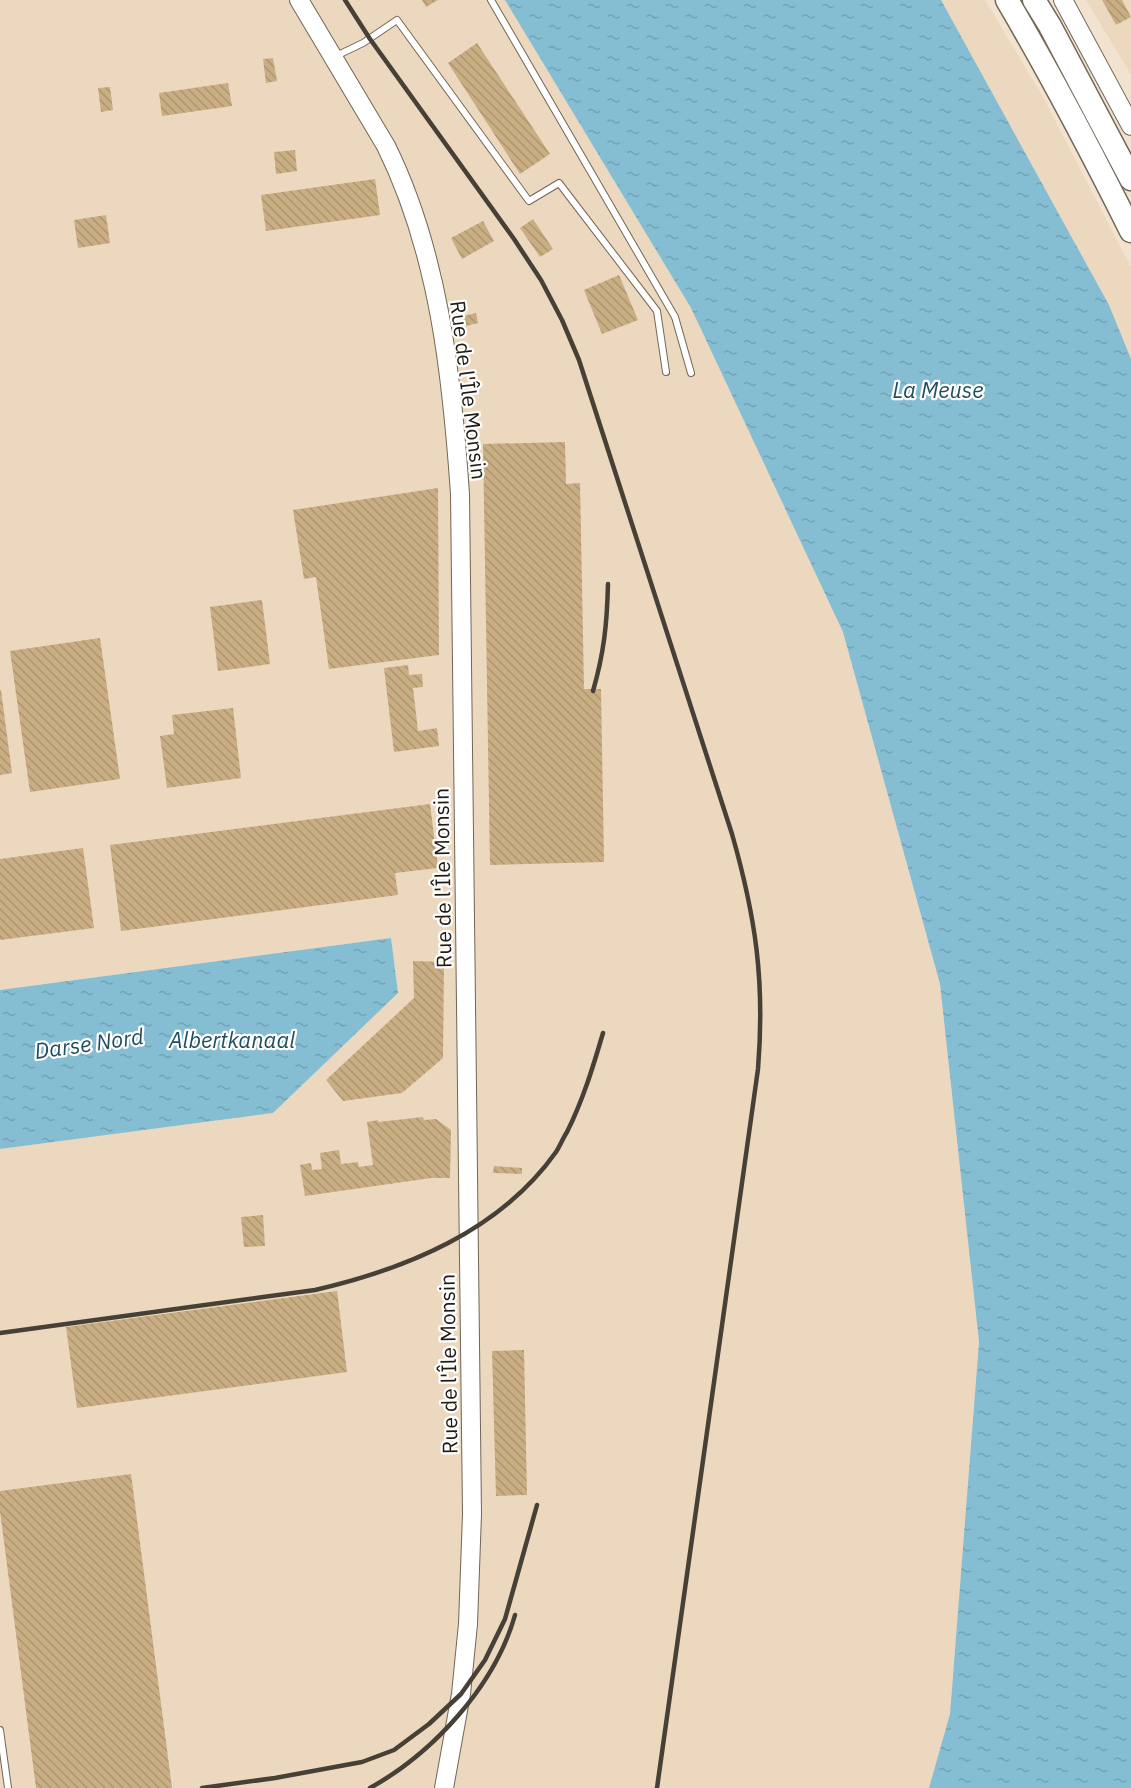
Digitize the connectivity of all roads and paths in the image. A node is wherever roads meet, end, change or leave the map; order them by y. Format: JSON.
{"nodes":[{"id":1,"x":298,"y":0,"type":"edge"},
{"id":2,"x":491,"y":0,"type":"edge"},
{"id":3,"x":1007,"y":0,"type":"edge"},
{"id":4,"x":1034,"y":0,"type":"edge"},
{"id":5,"x":1063,"y":0,"type":"edge"},
{"id":6,"x":332,"y":57,"type":"junction"},
{"id":7,"x":1131,"y":126,"type":"edge"},
{"id":8,"x":1131,"y":179,"type":"edge"},
{"id":9,"x":1131,"y":231,"type":"edge"},
{"id":10,"x":666,"y":372,"type":"dead end"},
{"id":11,"x":692,"y":373,"type":"dead end"},
{"id":12,"x":0,"y":1730,"type":"edge"},
{"id":13,"x":8,"y":1788,"type":"edge"},
{"id":14,"x":444,"y":1788,"type":"edge"}],
"edges":[{"from":1,"to":6,"type":"street","name":"Rue de l'Île Monsin"},
{"from":2,"to":11,"type":"lane"},
{"from":3,"to":9,"type":"highway"},
{"from":4,"to":8,"type":"highway"},
{"from":5,"to":7,"type":"street"},
{"from":6,"to":10,"type":"lane"},
{"from":6,"to":14,"type":"street","name":"Rue de l'Île Monsin"},
{"from":12,"to":13,"type":"lane"}]}
